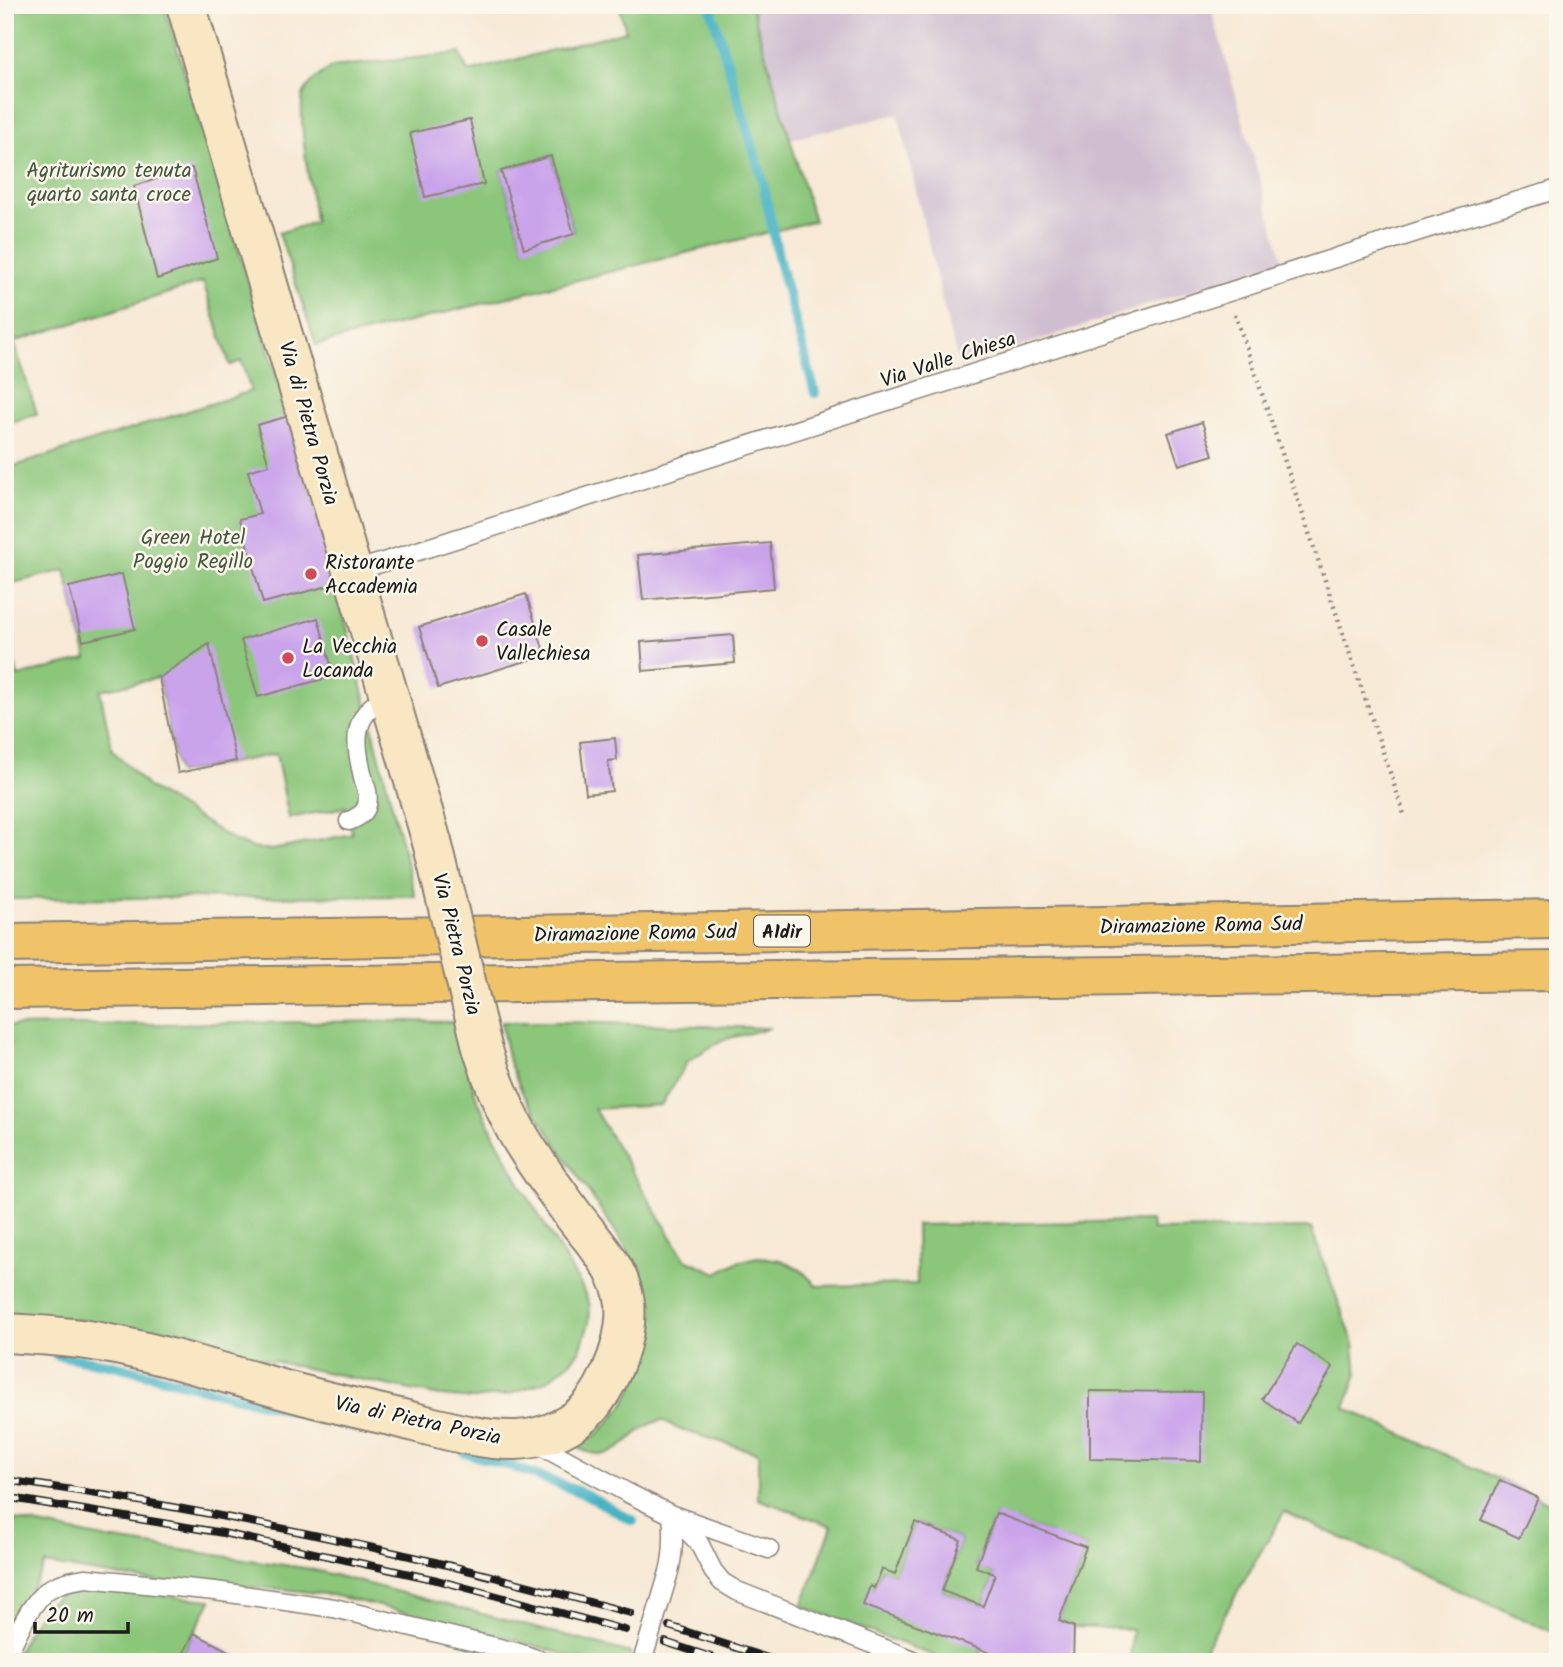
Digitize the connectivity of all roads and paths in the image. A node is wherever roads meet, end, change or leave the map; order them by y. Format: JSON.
{"nodes":[{"id":1,"x":186,"y":5,"type":"edge"},
{"id":2,"x":1558,"y":189,"type":"edge"},
{"id":3,"x":1228,"y":292,"type":"junction"},
{"id":4,"x":352,"y":572,"type":"junction"},
{"id":5,"x":389,"y":695,"type":"junction"},
{"id":6,"x":1404,"y":814,"type":"dead end"},
{"id":7,"x":349,"y":821,"type":"dead end"},
{"id":8,"x":432,"y":842,"type":"joint"},
{"id":9,"x":1558,"y":919,"type":"edge"},
{"id":10,"x":5,"y":943,"type":"edge"},
{"id":11,"x":1558,"y":971,"type":"edge"},
{"id":12,"x":5,"y":989,"type":"edge"},
{"id":13,"x":482,"y":1047,"type":"joint"},
{"id":14,"x":5,"y":1333,"type":"edge"},
{"id":15,"x":529,"y":1439,"type":"junction"},
{"id":16,"x":672,"y":1515,"type":"junction"},
{"id":17,"x":769,"y":1549,"type":"dead end"},
{"id":18,"x":5,"y":1659,"type":"edge"},
{"id":19,"x":545,"y":1662,"type":"edge"},
{"id":20,"x":642,"y":1662,"type":"edge"},
{"id":21,"x":919,"y":1662,"type":"edge"}],
"edges":[{"from":1,"to":4,"type":"street","name":"Via di Pietra Porzia"},
{"from":2,"to":3,"type":"lane","name":"Via Valle Chiesa"},
{"from":3,"to":4,"type":"lane","name":"Via Valle Chiesa"},
{"from":3,"to":6,"type":"path"},
{"from":4,"to":5,"type":"street","name":"Via di Pietra Porzia"},
{"from":5,"to":7,"type":"lane"},
{"from":5,"to":8,"type":"street","name":"Via di Pietra Porzia"},
{"from":8,"to":13,"type":"street","name":"Via Pietra Porzia","bridge":true},
{"from":9,"to":10,"type":"highway","name":"Diramazione Roma Sud","number":"A1dir"},
{"from":11,"to":12,"type":"highway"},
{"from":13,"to":15,"type":"street","name":"Via di Pietra Porzia"},
{"from":14,"to":15,"type":"street","name":"Via di Pietra Porzia"},
{"from":15,"to":16,"type":"lane"},
{"from":16,"to":17,"type":"lane"},
{"from":16,"to":20,"type":"lane","bridge":true},
{"from":16,"to":21,"type":"lane"},
{"from":18,"to":19,"type":"lane"}]}
